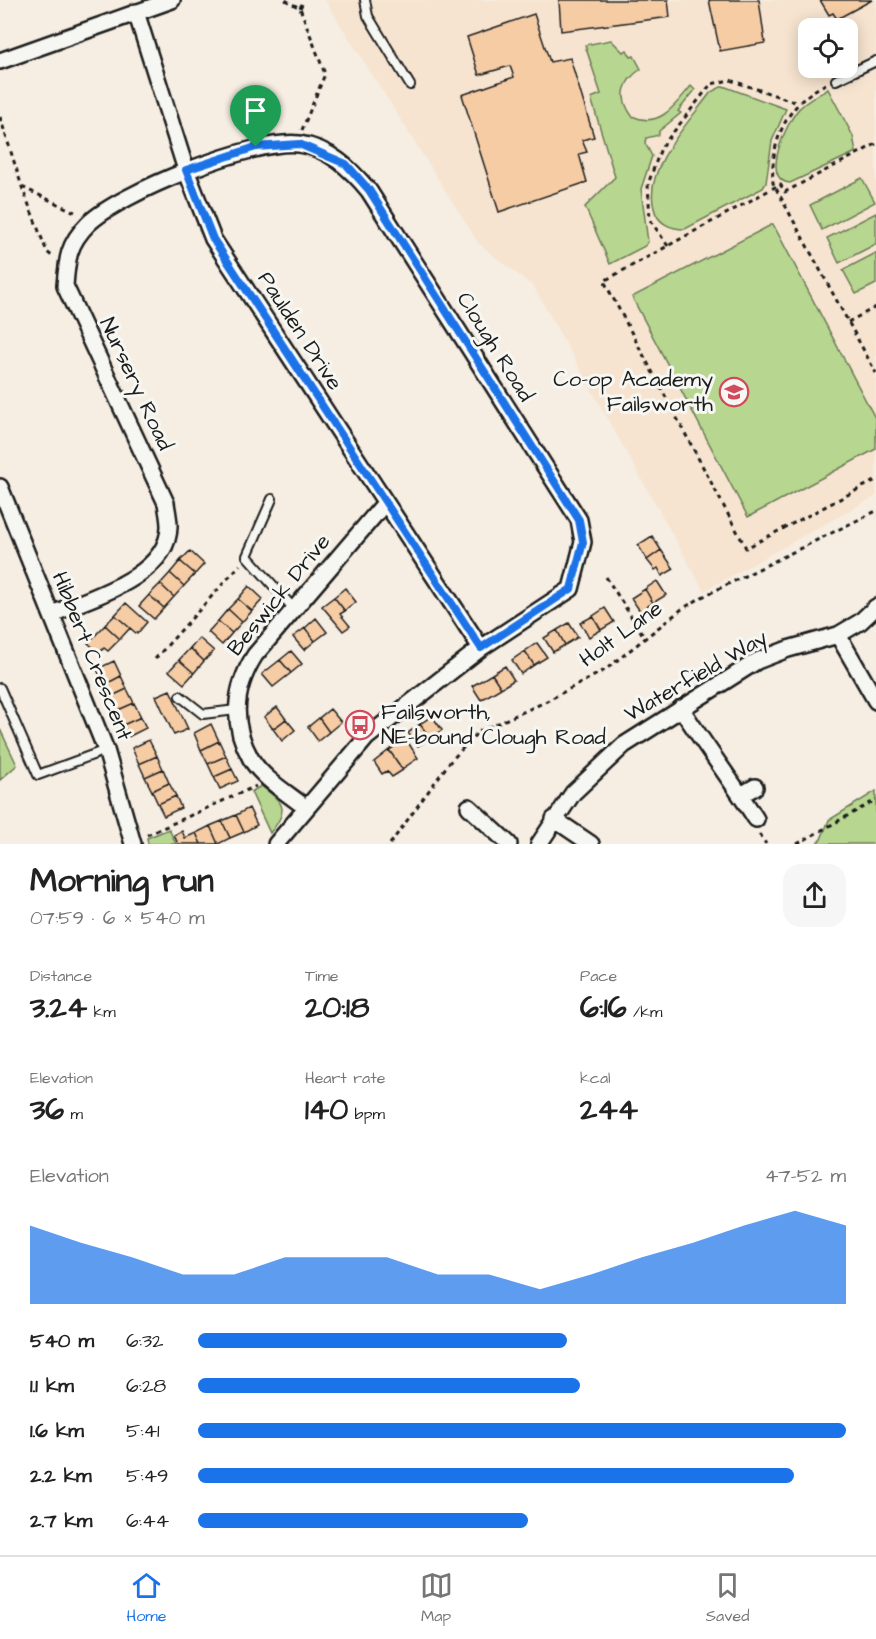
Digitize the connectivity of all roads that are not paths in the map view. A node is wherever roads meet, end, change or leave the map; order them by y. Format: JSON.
{"nodes":[{"id":1,"x":172,"y":0,"type":"edge"},
{"id":2,"x":365,"y":0,"type":"edge"},
{"id":3,"x":136,"y":12,"type":"junction"},
{"id":4,"x":0,"y":61,"type":"edge"},
{"id":5,"x":876,"y":61,"type":"edge"},
{"id":6,"x":836,"y":80,"type":"road end"},
{"id":7,"x":410,"y":85,"type":"dead end"},
{"id":8,"x":186,"y":170,"type":"junction"},
{"id":9,"x":0,"y":487,"type":"edge"},
{"id":10,"x":272,"y":499,"type":"dead end"},
{"id":11,"x":385,"y":503,"type":"junction"},
{"id":12,"x":876,"y":607,"type":"edge"},
{"id":13,"x":294,"y":609,"type":"junction"},
{"id":14,"x":52,"y":614,"type":"junction"},
{"id":15,"x":838,"y":634,"type":"junction"},
{"id":16,"x":481,"y":648,"type":"junction"},
{"id":17,"x":0,"y":688,"type":"edge"},
{"id":18,"x":180,"y":696,"type":"dead end"},
{"id":19,"x":876,"y":701,"type":"edge"},
{"id":20,"x":681,"y":708,"type":"junction"},
{"id":21,"x":236,"y":710,"type":"junction"},
{"id":22,"x":106,"y":750,"type":"junction"},
{"id":23,"x":755,"y":787,"type":"dead end"},
{"id":24,"x":741,"y":795,"type":"junction"},
{"id":25,"x":469,"y":807,"type":"dead end"},
{"id":26,"x":306,"y":808,"type":"junction"},
{"id":27,"x":554,"y":819,"type":"junction"},
{"id":28,"x":756,"y":819,"type":"dead end"},
{"id":29,"x":133,"y":843,"type":"edge"},
{"id":30,"x":276,"y":844,"type":"edge"},
{"id":31,"x":509,"y":844,"type":"edge"},
{"id":32,"x":539,"y":844,"type":"edge"},
{"id":33,"x":591,"y":844,"type":"edge"}],
"edges":[{"from":1,"to":3,"type":"street"},
{"from":2,"to":7,"type":"lane"},
{"from":3,"to":4,"type":"street"},
{"from":3,"to":8,"type":"street","name":"Paulden Drive"},
{"from":5,"to":6,"type":"lane"},
{"from":8,"to":11,"type":"street","name":"Paulden Drive"},
{"from":8,"to":14,"type":"street","name":"Nursery Road"},
{"from":8,"to":16,"type":"street","name":"Clough Road"},
{"from":9,"to":14,"type":"street","name":"Hibbert Crescent"},
{"from":10,"to":13,"type":"lane"},
{"from":11,"to":13,"type":"street","name":"Beswick Drive"},
{"from":11,"to":16,"type":"street","name":"Paulden Drive"},
{"from":12,"to":15,"type":"street","name":"Waterfield Way"},
{"from":13,"to":21,"type":"street","name":"Beswick Drive"},
{"from":14,"to":22,"type":"street","name":"Hibbert Crescent"},
{"from":15,"to":19,"type":"street"},
{"from":15,"to":20,"type":"street","name":"Waterfield Way"},
{"from":16,"to":26,"type":"street","name":"Clough Road"},
{"from":17,"to":22,"type":"lane"},
{"from":18,"to":21,"type":"lane"},
{"from":20,"to":24,"type":"street"},
{"from":20,"to":27,"type":"street","name":"Waterfield Way"},
{"from":21,"to":26,"type":"street","name":"Beswick Drive"},
{"from":22,"to":29,"type":"street","name":"Hibbert Crescent"},
{"from":23,"to":24,"type":"street"},
{"from":24,"to":28,"type":"street"},
{"from":25,"to":31,"type":"street"},
{"from":26,"to":30,"type":"street","name":"Clough Road"},
{"from":27,"to":32,"type":"street","name":"Waterfield Way"},
{"from":27,"to":33,"type":"street"}]}
